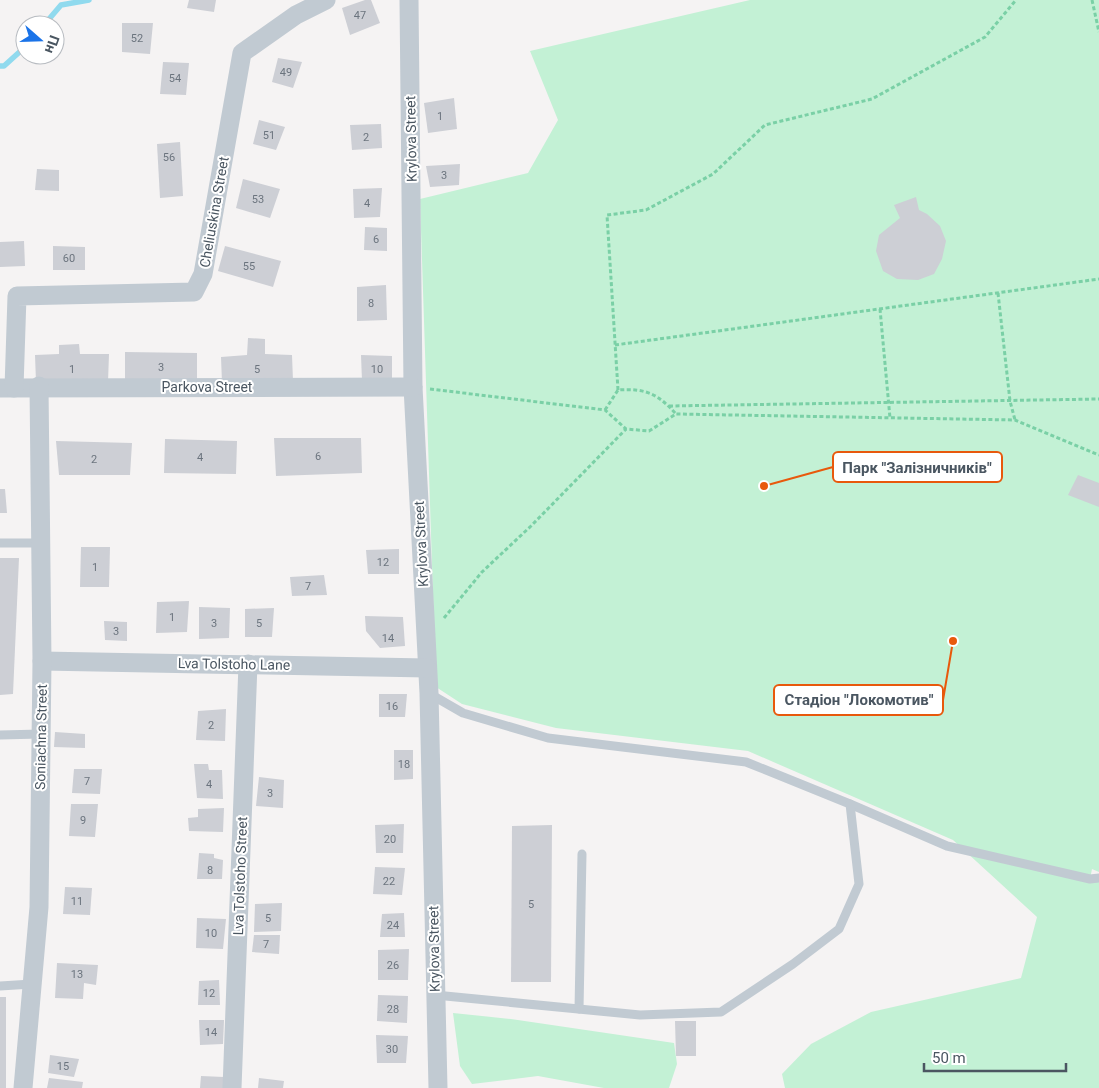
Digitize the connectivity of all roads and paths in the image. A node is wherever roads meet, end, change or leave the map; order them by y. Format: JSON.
{"nodes":[{"id":1,"x":326,"y":0,"type":"edge"},
{"id":2,"x":409,"y":0,"type":"edge"},
{"id":3,"x":1016,"y":0,"type":"edge"},
{"id":4,"x":1092,"y":0,"type":"edge"},
{"id":5,"x":1099,"y":32,"type":"edge"},
{"id":6,"x":1099,"y":279,"type":"edge"},
{"id":7,"x":998,"y":293,"type":"junction"},
{"id":8,"x":880,"y":309,"type":"junction"},
{"id":9,"x":615,"y":345,"type":"junction"},
{"id":10,"x":39,"y":386,"type":"junction"},
{"id":11,"x":413,"y":387,"type":"junction"},
{"id":12,"x":7,"y":388,"type":"edge"},
{"id":13,"x":618,"y":390,"type":"junction"},
{"id":14,"x":1099,"y":399,"type":"edge"},
{"id":15,"x":1010,"y":401,"type":"junction"},
{"id":16,"x":888,"y":403,"type":"junction"},
{"id":17,"x":669,"y":406,"type":"junction"},
{"id":18,"x":605,"y":410,"type":"junction"},
{"id":19,"x":676,"y":414,"type":"junction"},
{"id":20,"x":890,"y":418,"type":"junction"},
{"id":21,"x":1015,"y":420,"type":"junction"},
{"id":22,"x":626,"y":429,"type":"junction"},
{"id":23,"x":1099,"y":455,"type":"edge"},
{"id":24,"x":41,"y":543,"type":"junction"},
{"id":25,"x":0,"y":544,"type":"edge"},
{"id":26,"x":426,"y":640,"type":"junction"},
{"id":27,"x":42,"y":661,"type":"junction"},
{"id":28,"x":248,"y":664,"type":"junction"},
{"id":29,"x":427,"y":668,"type":"junction"},
{"id":30,"x":429,"y":694,"type":"junction"},
{"id":31,"x":41,"y":734,"type":"junction"},
{"id":32,"x":0,"y":735,"type":"edge"},
{"id":33,"x":850,"y":804,"type":"junction"},
{"id":34,"x":582,"y":854,"type":"dead end"},
{"id":35,"x":1099,"y":878,"type":"edge"},
{"id":36,"x":32,"y":984,"type":"junction"},
{"id":37,"x":0,"y":986,"type":"edge"},
{"id":38,"x":435,"y":995,"type":"junction"},
{"id":39,"x":579,"y":1009,"type":"junction"},
{"id":40,"x":23,"y":1088,"type":"edge"},
{"id":41,"x":232,"y":1088,"type":"edge"},
{"id":42,"x":438,"y":1088,"type":"edge"}],
"edges":[{"from":1,"to":12,"type":"street","name":"Cheliuskina Street"},
{"from":2,"to":11,"type":"street","name":"Krylova Street"},
{"from":3,"to":9,"type":"path"},
{"from":4,"to":5,"type":"path"},
{"from":6,"to":7,"type":"path"},
{"from":7,"to":8,"type":"path"},
{"from":7,"to":15,"type":"path"},
{"from":8,"to":9,"type":"path"},
{"from":8,"to":16,"type":"path"},
{"from":9,"to":13,"type":"path"},
{"from":10,"to":11,"type":"street","name":"Parkova Street"},
{"from":10,"to":12,"type":"street","name":"Parkova Street"},
{"from":10,"to":24,"type":"street","name":"Soniachna Street"},
{"from":11,"to":18,"type":"path"},
{"from":11,"to":26,"type":"street","name":"Krylova Street"},
{"from":13,"to":17,"type":"path"},
{"from":13,"to":18,"type":"path"},
{"from":14,"to":15,"type":"path"},
{"from":15,"to":16,"type":"path"},
{"from":15,"to":21,"type":"path"},
{"from":16,"to":17,"type":"path"},
{"from":16,"to":20,"type":"path"},
{"from":17,"to":19,"type":"path"},
{"from":18,"to":22,"type":"path"},
{"from":19,"to":20,"type":"path"},
{"from":19,"to":22,"type":"path"},
{"from":20,"to":21,"type":"path"},
{"from":21,"to":23,"type":"path"},
{"from":22,"to":26,"type":"path"},
{"from":24,"to":25,"type":"lane"},
{"from":24,"to":27,"type":"street","name":"Soniachna Street"},
{"from":26,"to":29,"type":"street","name":"Krylova Street"},
{"from":27,"to":28,"type":"street","name":"Lva Tolstoho Lane"},
{"from":27,"to":31,"type":"street","name":"Soniachna Street"},
{"from":28,"to":29,"type":"street","name":"Lva Tolstoho Lane"},
{"from":28,"to":41,"type":"street","name":"Lva Tolstoho Street"},
{"from":29,"to":30,"type":"street","name":"Krylova Street"},
{"from":30,"to":33,"type":"lane"},
{"from":30,"to":38,"type":"street","name":"Krylova Street"},
{"from":31,"to":32,"type":"lane"},
{"from":31,"to":36,"type":"street","name":"Soniachna Street"},
{"from":33,"to":35,"type":"lane"},
{"from":33,"to":39,"type":"lane"},
{"from":34,"to":39,"type":"lane"},
{"from":36,"to":37,"type":"lane"},
{"from":36,"to":40,"type":"street","name":"Soniachna Street"},
{"from":38,"to":39,"type":"lane"},
{"from":38,"to":42,"type":"street","name":"Krylova Street"}]}
